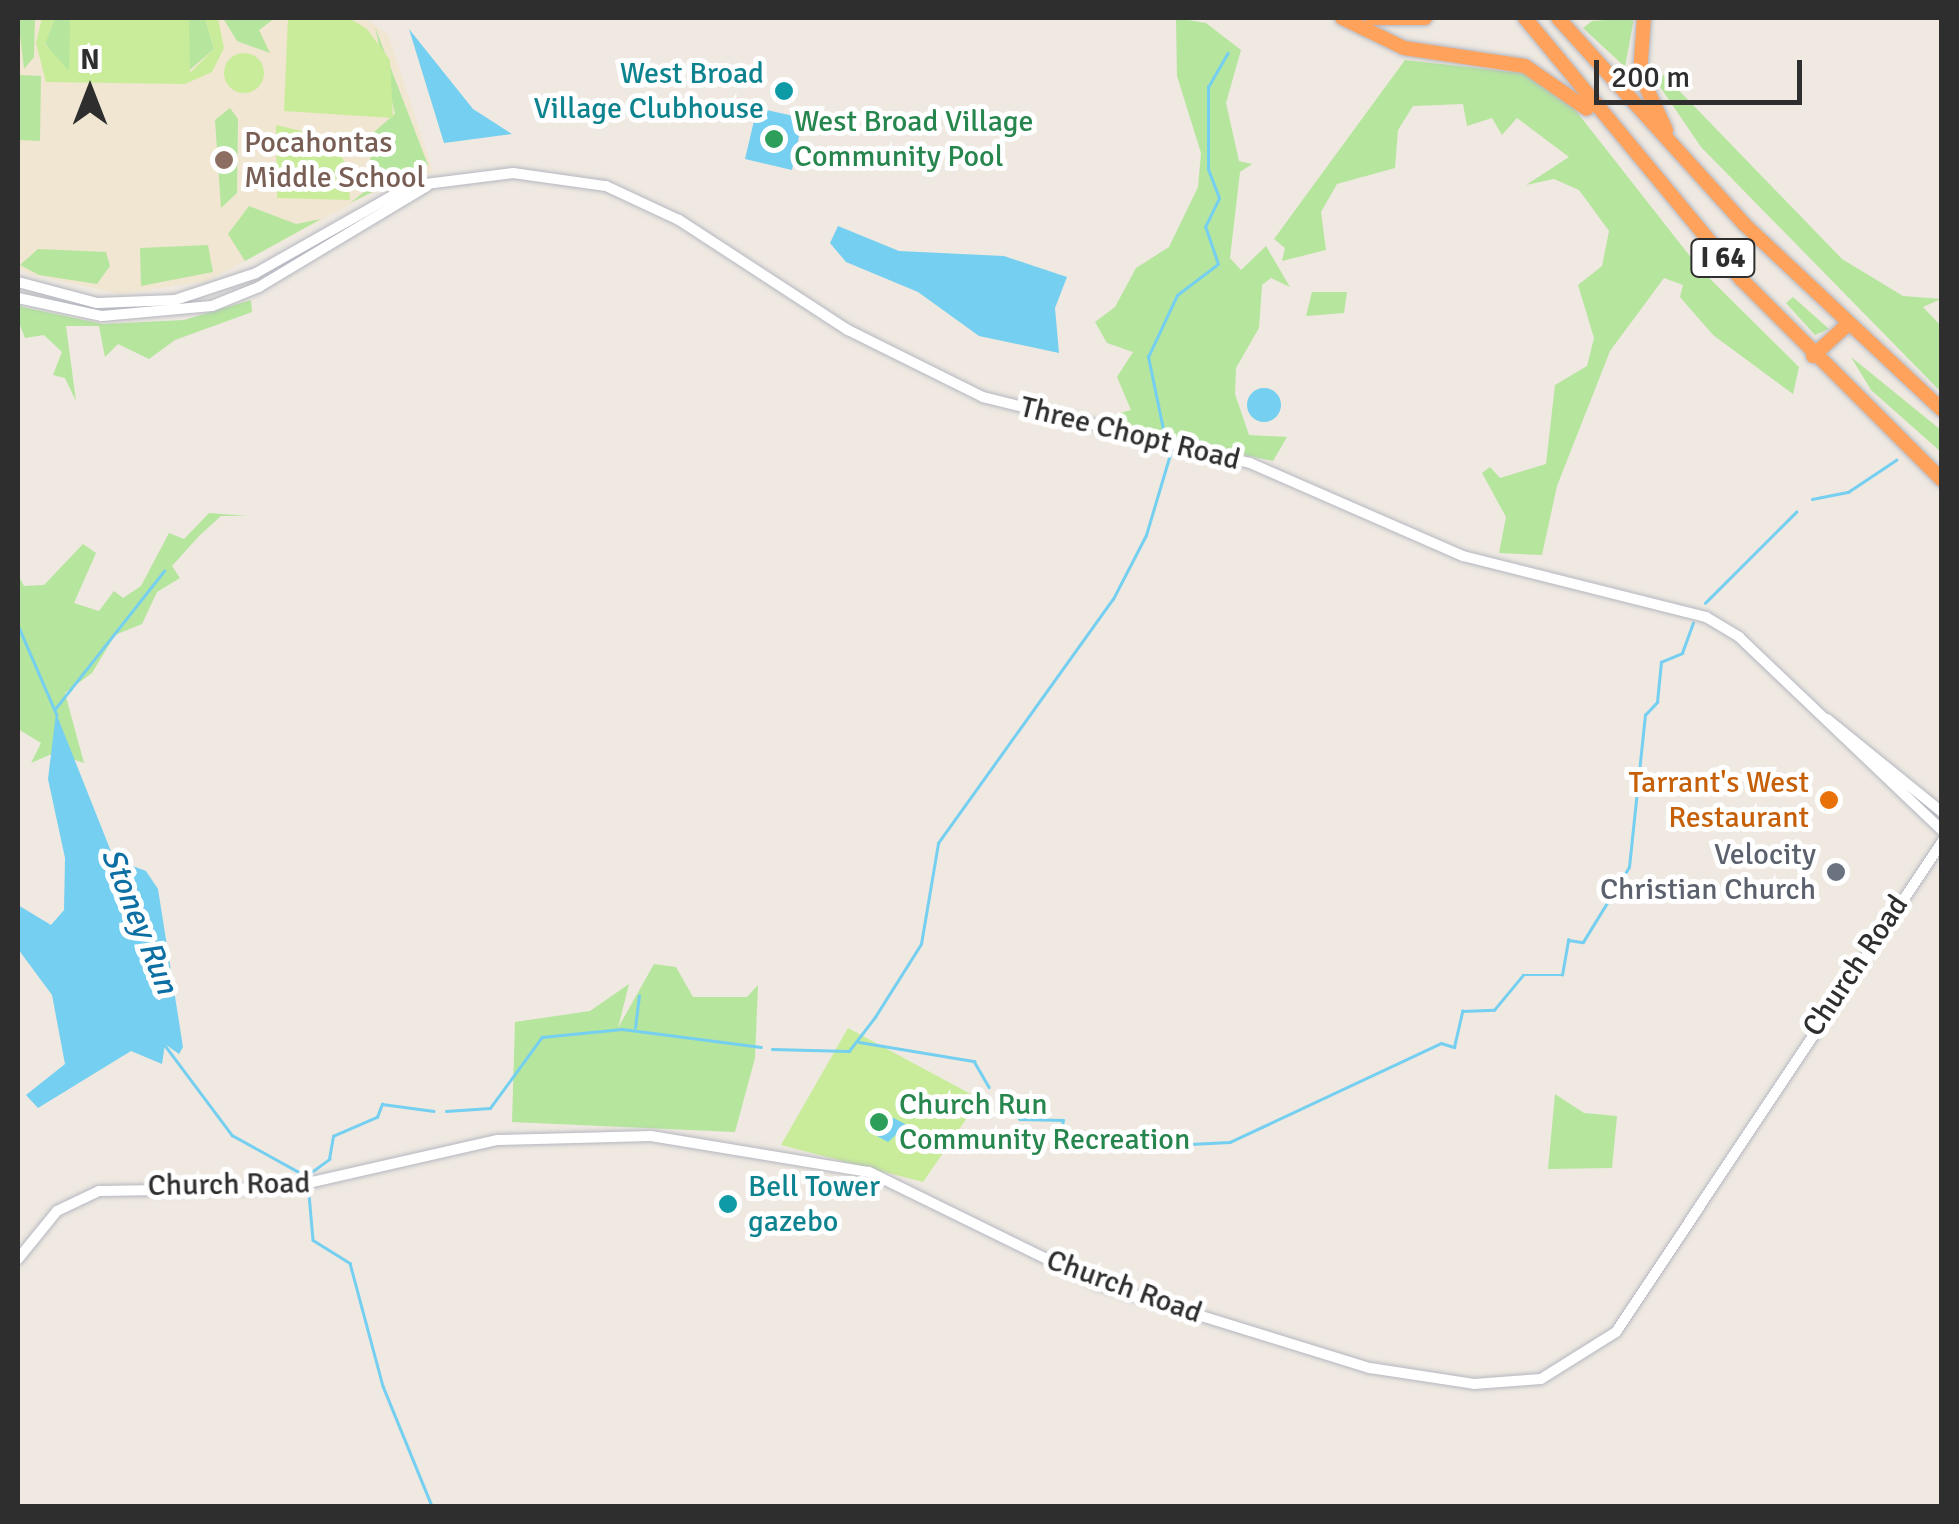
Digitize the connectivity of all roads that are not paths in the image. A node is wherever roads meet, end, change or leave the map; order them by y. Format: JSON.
{"nodes":[{"id":1,"x":1327,"y":18,"type":"edge"},
{"id":2,"x":1342,"y":18,"type":"edge"},
{"id":3,"x":1372,"y":18,"type":"edge"},
{"id":4,"x":1425,"y":18,"type":"edge"},
{"id":5,"x":1524,"y":18,"type":"edge"},
{"id":6,"x":1558,"y":18,"type":"edge"},
{"id":7,"x":1644,"y":18,"type":"edge"},
{"id":8,"x":1436,"y":55,"type":"junction"},
{"id":9,"x":1650,"y":174,"type":"junction"},
{"id":10,"x":427,"y":186,"type":"junction"},
{"id":11,"x":1725,"y":205,"type":"junction"},
{"id":12,"x":18,"y":282,"type":"edge"},
{"id":13,"x":18,"y":298,"type":"edge"},
{"id":14,"x":1848,"y":325,"type":"junction"},
{"id":15,"x":1813,"y":356,"type":"junction"},
{"id":16,"x":1942,"y":410,"type":"edge"},
{"id":17,"x":1942,"y":480,"type":"edge"},
{"id":18,"x":1827,"y":720,"type":"junction"},
{"id":19,"x":1942,"y":812,"type":"edge"},
{"id":20,"x":1942,"y":830,"type":"edge"},
{"id":21,"x":1942,"y":842,"type":"edge"},
{"id":22,"x":18,"y":1259,"type":"edge"}],
"edges":[{"from":1,"to":8,"type":"highway"},
{"from":2,"to":8,"type":"highway"},
{"from":3,"to":4,"type":"highway"},
{"from":5,"to":9,"type":"highway","number":"I 64"},
{"from":6,"to":11,"type":"highway","number":"I 64"},
{"from":7,"to":11,"type":"highway"},
{"from":8,"to":9,"type":"highway"},
{"from":9,"to":15,"type":"highway","number":"I 64"},
{"from":10,"to":12,"type":"main road","name":"Three Chopt Road"},
{"from":10,"to":13,"type":"main road","name":"Three Chopt Road"},
{"from":10,"to":18,"type":"main road","name":"Three Chopt Road"},
{"from":11,"to":14,"type":"highway","number":"I 64"},
{"from":14,"to":15,"type":"highway"},
{"from":14,"to":16,"type":"highway","number":"I 64"},
{"from":15,"to":17,"type":"highway","number":"I 64"},
{"from":18,"to":19,"type":"main road","name":"Three Chopt Road"},
{"from":18,"to":20,"type":"main road","name":"Three Chopt Road"},
{"from":21,"to":22,"type":"main road","name":"Church Road"}]}
